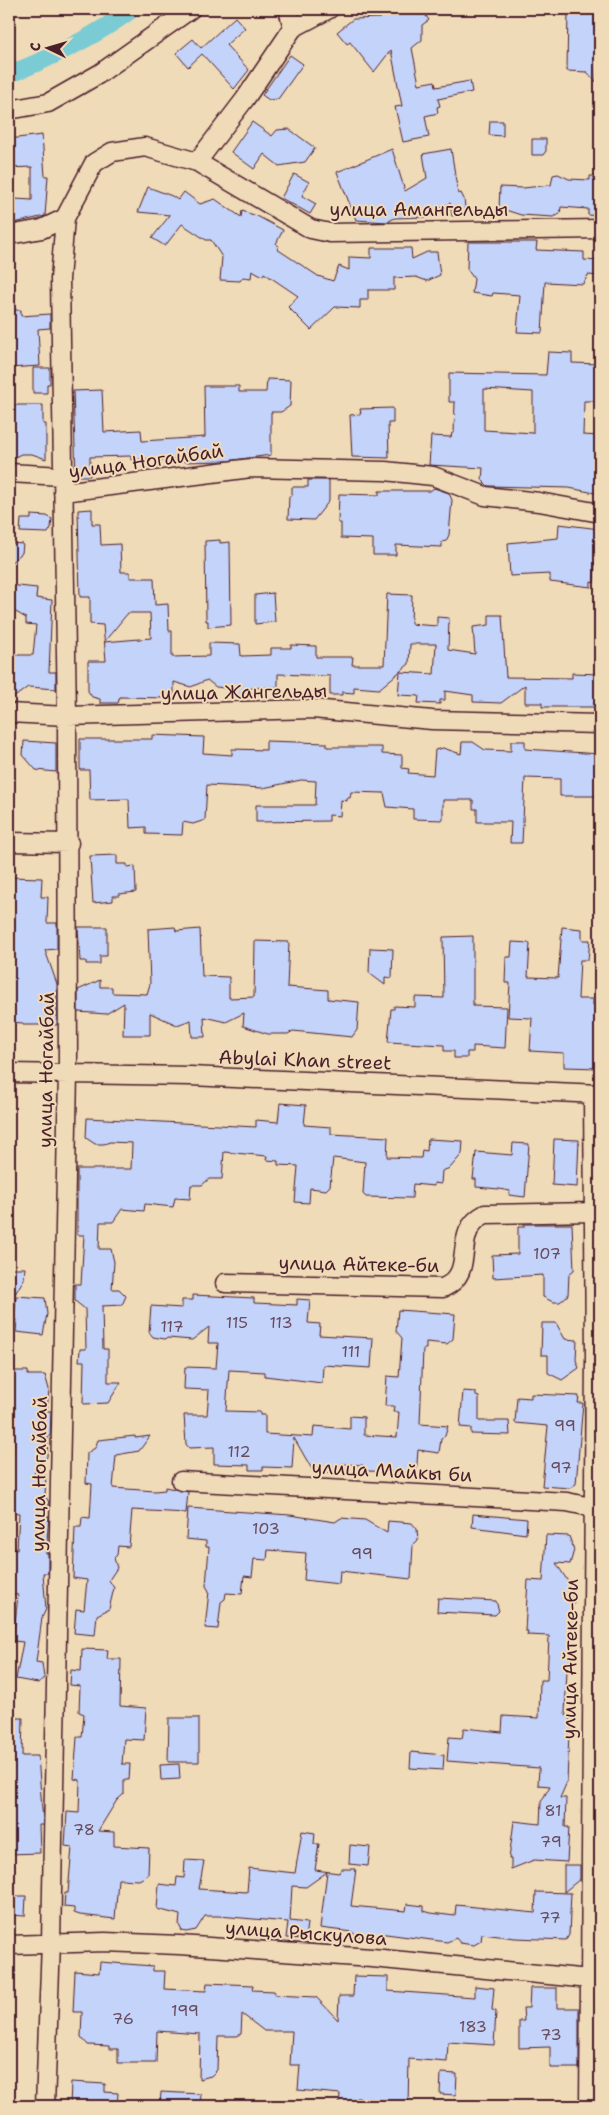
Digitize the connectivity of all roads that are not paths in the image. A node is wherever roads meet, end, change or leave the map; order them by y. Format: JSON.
{"nodes":[{"id":1,"x":191,"y":9,"type":"edge"},
{"id":2,"x":288,"y":9,"type":"edge"},
{"id":3,"x":329,"y":9,"type":"edge"},
{"id":4,"x":293,"y":28,"type":"junction"},
{"id":5,"x":9,"y":110,"type":"edge"},
{"id":6,"x":197,"y":162,"type":"junction"},
{"id":7,"x":66,"y":218,"type":"junction"},
{"id":8,"x":600,"y":229,"type":"edge"},
{"id":9,"x":9,"y":235,"type":"edge"},
{"id":10,"x":9,"y":474,"type":"edge"},
{"id":11,"x":63,"y":484,"type":"junction"},
{"id":12,"x":600,"y":513,"type":"edge"},
{"id":13,"x":9,"y":713,"type":"edge"},
{"id":14,"x":68,"y":716,"type":"junction"},
{"id":15,"x":600,"y":724,"type":"edge"},
{"id":16,"x":9,"y":842,"type":"edge"},
{"id":17,"x":68,"y":843,"type":"junction"},
{"id":18,"x":9,"y":1073,"type":"edge"},
{"id":19,"x":68,"y":1073,"type":"junction"},
{"id":20,"x":596,"y":1094,"type":"edge"},
{"id":21,"x":593,"y":1212,"type":"junction"},
{"id":22,"x":225,"y":1283,"type":"dead end"},
{"id":23,"x":181,"y":1480,"type":"dead end"},
{"id":24,"x":596,"y":1509,"type":"edge"},
{"id":25,"x":51,"y":1942,"type":"junction"},
{"id":26,"x":9,"y":1945,"type":"edge"},
{"id":27,"x":596,"y":1979,"type":"edge"},
{"id":28,"x":45,"y":2106,"type":"edge"},
{"id":29,"x":589,"y":2106,"type":"edge"}],
"edges":[{"from":1,"to":5,"type":"street"},
{"from":2,"to":4,"type":"street"},
{"from":3,"to":4,"type":"street"},
{"from":4,"to":6,"type":"street"},
{"from":6,"to":7,"type":"street","name":"улица Амангельды"},
{"from":6,"to":8,"type":"street","name":"улица Амангельды"},
{"from":7,"to":9,"type":"street"},
{"from":7,"to":11,"type":"street"},
{"from":10,"to":11,"type":"street","name":"улица Ногайбай"},
{"from":11,"to":12,"type":"street","name":"улица Ногайбай"},
{"from":11,"to":14,"type":"street","name":"улица Ногайбай"},
{"from":13,"to":14,"type":"street","name":"улица Жангельды"},
{"from":14,"to":15,"type":"street","name":"улица Жангельды"},
{"from":14,"to":17,"type":"street","name":"улица Ногайбай"},
{"from":16,"to":17,"type":"street"},
{"from":17,"to":19,"type":"street","name":"улица Ногайбай"},
{"from":18,"to":19,"type":"street","name":"Abylai Khan street"},
{"from":19,"to":20,"type":"street","name":"Abylai Khan street"},
{"from":19,"to":25,"type":"street","name":"улица Ногайбай"},
{"from":20,"to":21,"type":"street","name":"улица Айтеке-би"},
{"from":21,"to":22,"type":"street","name":"улица Айтеке-би"},
{"from":21,"to":24,"type":"street","name":"улица Айтеке-би"},
{"from":23,"to":24,"type":"street","name":"улица Майкы би"},
{"from":24,"to":27,"type":"street","name":"улица Айтеке-би"},
{"from":25,"to":26,"type":"street","name":"улица Рыскулова"},
{"from":25,"to":27,"type":"street","name":"улица Рыскулова"},
{"from":25,"to":28,"type":"street","name":"улица Ногайбай"},
{"from":27,"to":29,"type":"street","name":"улица Айтеке-би"}]}
